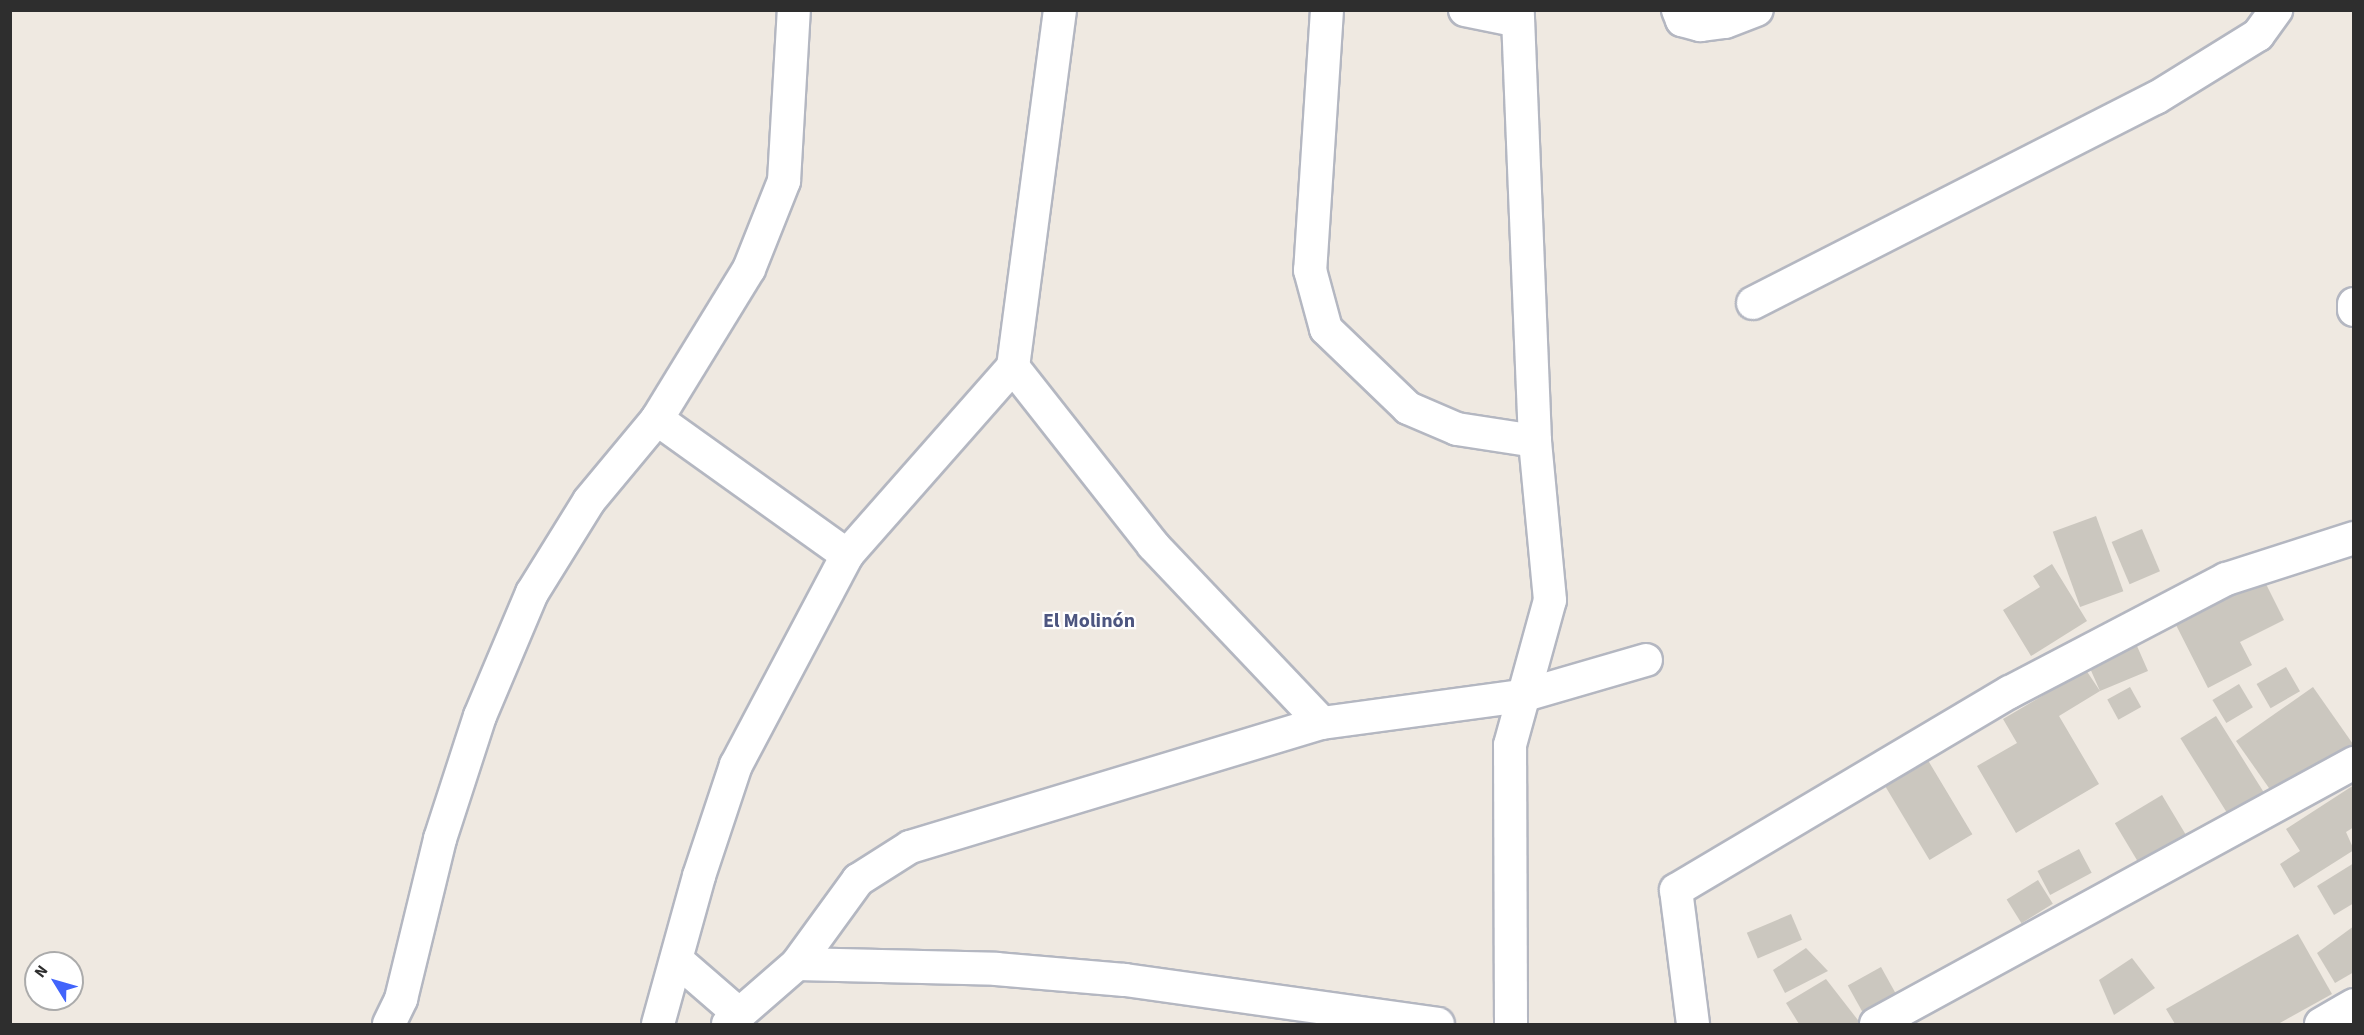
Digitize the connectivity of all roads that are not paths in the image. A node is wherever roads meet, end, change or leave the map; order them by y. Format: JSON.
{"nodes":[{"id":1,"x":794,"y":10,"type":"edge"},
{"id":2,"x":1060,"y":10,"type":"edge"},
{"id":3,"x":1327,"y":10,"type":"edge"},
{"id":4,"x":1465,"y":10,"type":"edge"},
{"id":5,"x":1678,"y":10,"type":"edge"},
{"id":6,"x":1757,"y":10,"type":"edge"},
{"id":7,"x":2276,"y":10,"type":"edge"},
{"id":8,"x":1518,"y":16,"type":"edge"},
{"id":9,"x":1753,"y":303,"type":"dead end"},
{"id":10,"x":2354,"y":304,"type":"edge"},
{"id":11,"x":2354,"y":310,"type":"edge"},
{"id":12,"x":1013,"y":367,"type":"junction"},
{"id":13,"x":657,"y":419,"type":"junction"},
{"id":14,"x":1534,"y":441,"type":"junction"},
{"id":15,"x":2354,"y":538,"type":"edge"},
{"id":16,"x":847,"y":555,"type":"junction"},
{"id":17,"x":1646,"y":660,"type":"dead end"},
{"id":18,"x":1522,"y":696,"type":"junction"},
{"id":19,"x":1322,"y":723,"type":"junction"},
{"id":20,"x":2354,"y":763,"type":"edge"},
{"id":21,"x":678,"y":961,"type":"junction"},
{"id":22,"x":796,"y":964,"type":"junction"},
{"id":23,"x":2354,"y":1005,"type":"edge"},
{"id":24,"x":733,"y":1019,"type":"edge"},
{"id":25,"x":389,"y":1024,"type":"edge"},
{"id":26,"x":658,"y":1024,"type":"edge"},
{"id":27,"x":1438,"y":1024,"type":"edge"},
{"id":28,"x":1511,"y":1024,"type":"edge"},
{"id":29,"x":1694,"y":1024,"type":"edge"},
{"id":30,"x":1876,"y":1024,"type":"edge"},
{"id":31,"x":2321,"y":1024,"type":"edge"}],
"edges":[{"from":1,"to":13,"type":"street"},
{"from":2,"to":12,"type":"street"},
{"from":3,"to":14,"type":"street"},
{"from":4,"to":8,"type":"street"},
{"from":5,"to":6,"type":"street"},
{"from":7,"to":9,"type":"street"},
{"from":8,"to":14,"type":"street"},
{"from":10,"to":11,"type":"street"},
{"from":12,"to":16,"type":"street"},
{"from":12,"to":19,"type":"street"},
{"from":13,"to":16,"type":"street"},
{"from":13,"to":25,"type":"street"},
{"from":14,"to":18,"type":"street"},
{"from":15,"to":29,"type":"street"},
{"from":16,"to":21,"type":"street"},
{"from":17,"to":18,"type":"street"},
{"from":18,"to":19,"type":"street"},
{"from":18,"to":28,"type":"street"},
{"from":19,"to":22,"type":"street"},
{"from":20,"to":30,"type":"street"},
{"from":21,"to":24,"type":"street"},
{"from":21,"to":26,"type":"street"},
{"from":22,"to":24,"type":"street"},
{"from":22,"to":27,"type":"street"},
{"from":23,"to":31,"type":"street"}]}
